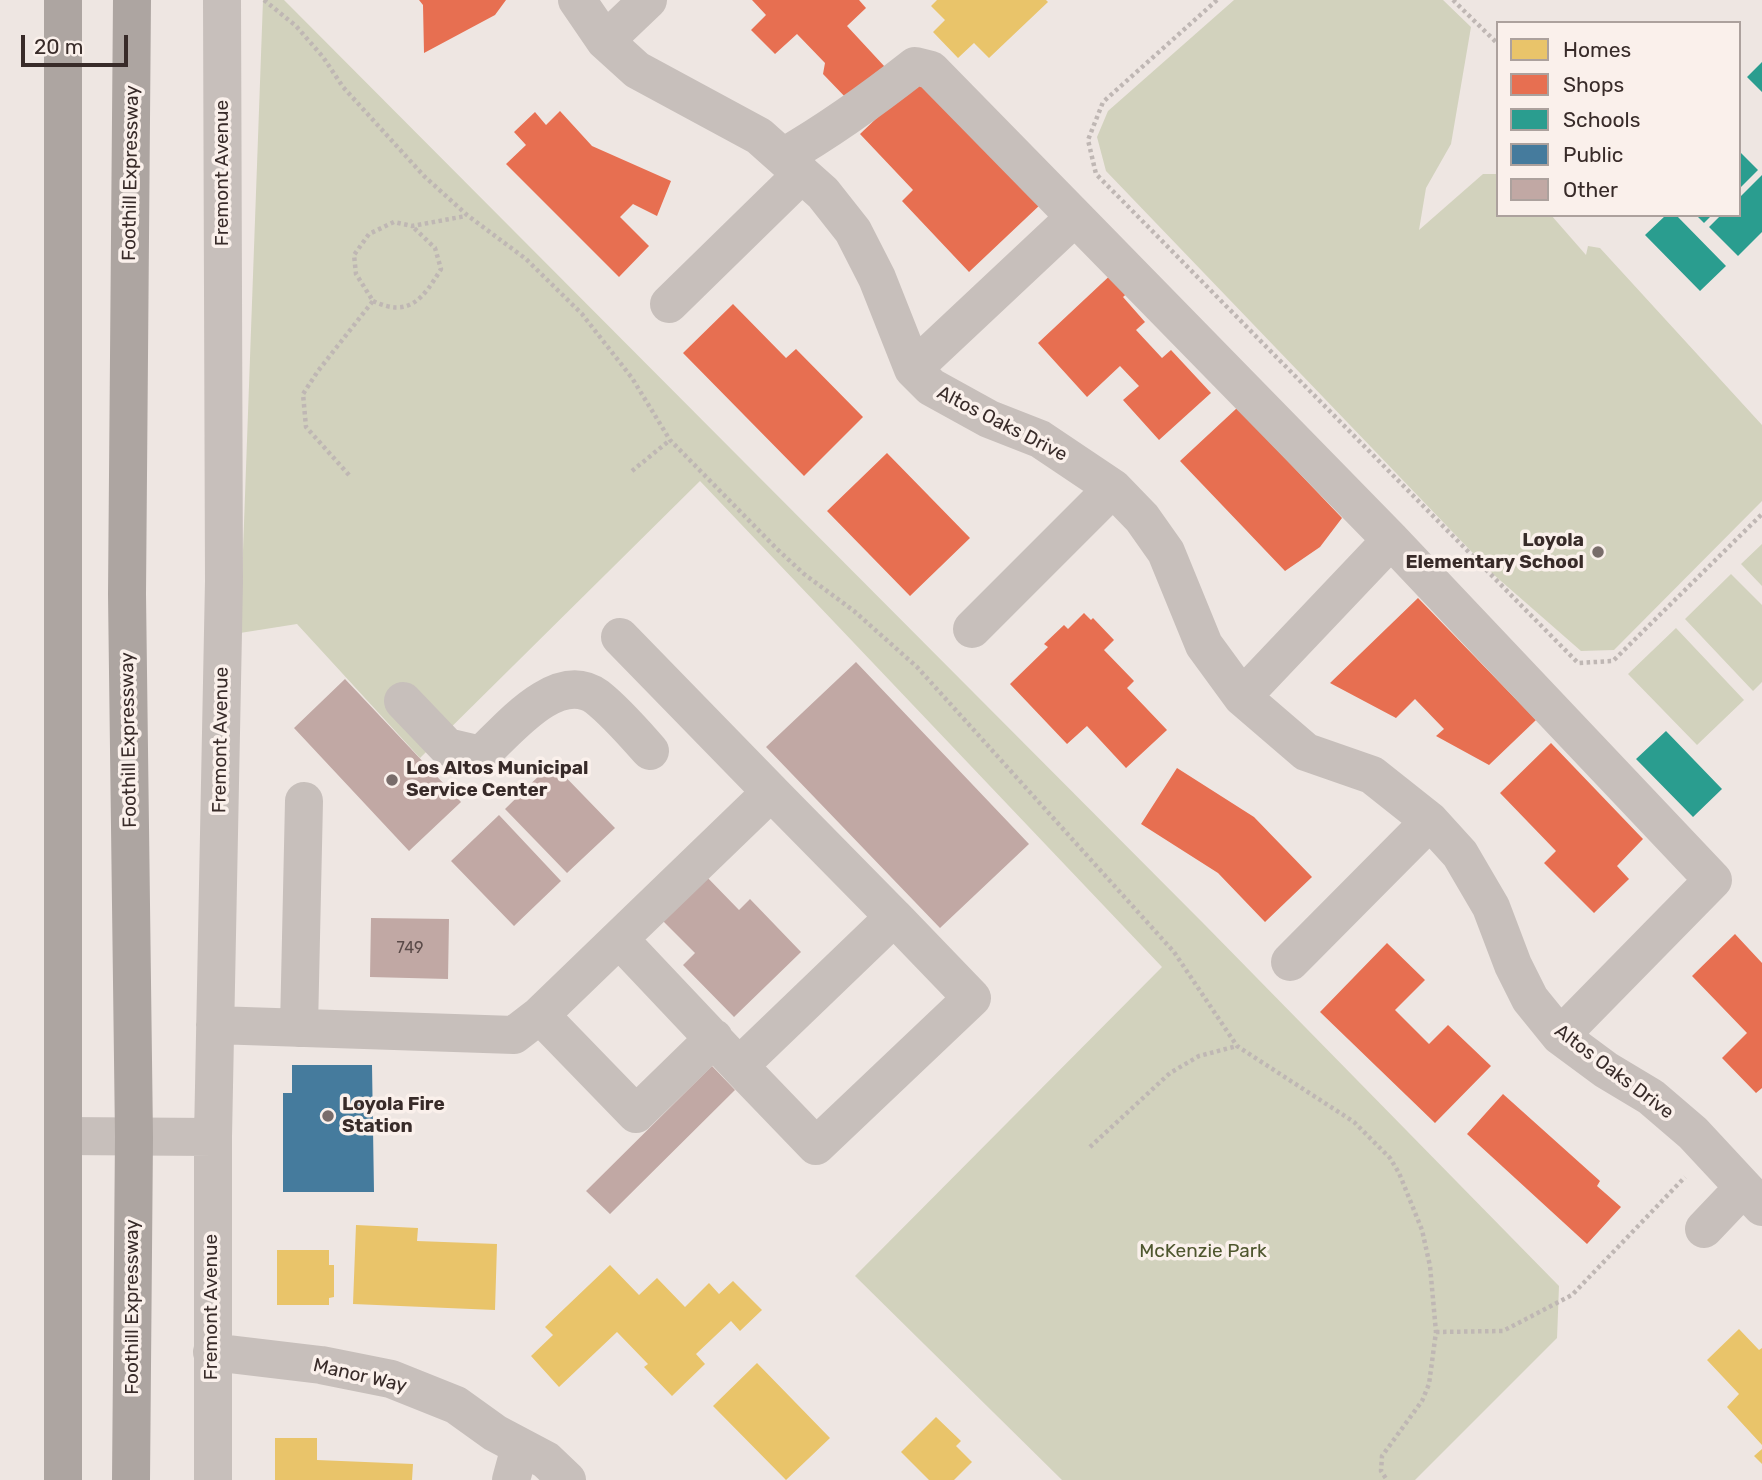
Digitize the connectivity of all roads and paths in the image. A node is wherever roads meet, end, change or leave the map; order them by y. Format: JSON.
{"nodes":[{"id":1,"x":63,"y":0,"type":"edge"},
{"id":2,"x":132,"y":0,"type":"edge"},
{"id":3,"x":222,"y":0,"type":"edge"},
{"id":4,"x":264,"y":0,"type":"edge"},
{"id":5,"x":577,"y":0,"type":"edge"},
{"id":6,"x":648,"y":0,"type":"edge"},
{"id":7,"x":1217,"y":0,"type":"edge"},
{"id":8,"x":1453,"y":0,"type":"edge"},
{"id":9,"x":605,"y":41,"type":"junction"},
{"id":10,"x":1496,"y":42,"type":"edge"},
{"id":11,"x":792,"y":165,"type":"junction"},
{"id":12,"x":467,"y":215,"type":"junction"},
{"id":13,"x":1075,"y":217,"type":"junction"},
{"id":14,"x":412,"y":226,"type":"junction"},
{"id":15,"x":373,"y":301,"type":"junction"},
{"id":16,"x":669,"y":304,"type":"dead end"},
{"id":17,"x":913,"y":369,"type":"junction"},
{"id":18,"x":670,"y":440,"type":"junction"},
{"id":19,"x":632,"y":471,"type":"dead end"},
{"id":20,"x":349,"y":475,"type":"dead end"},
{"id":21,"x":1113,"y":488,"type":"junction"},
{"id":22,"x":1762,"y":514,"type":"edge"},
{"id":23,"x":1391,"y":540,"type":"junction"},
{"id":24,"x":972,"y":629,"type":"dead end"},
{"id":25,"x":620,"y":637,"type":"dead end"},
{"id":26,"x":1242,"y":697,"type":"junction"},
{"id":27,"x":403,"y":701,"type":"dead end"},
{"id":28,"x":650,"y":751,"type":"dead end"},
{"id":29,"x":771,"y":792,"type":"junction"},
{"id":30,"x":304,"y":801,"type":"dead end"},
{"id":31,"x":1430,"y":821,"type":"junction"},
{"id":32,"x":894,"y":917,"type":"junction"},
{"id":33,"x":619,"y":939,"type":"junction"},
{"id":34,"x":1290,"y":962,"type":"dead end"},
{"id":35,"x":540,"y":1015,"type":"junction"},
{"id":36,"x":215,"y":1025,"type":"junction"},
{"id":37,"x":299,"y":1028,"type":"junction"},
{"id":38,"x":1560,"y":1036,"type":"junction"},
{"id":39,"x":1237,"y":1046,"type":"junction"},
{"id":40,"x":727,"y":1052,"type":"junction"},
{"id":41,"x":63,"y":1136,"type":"junction"},
{"id":42,"x":213,"y":1137,"type":"junction"},
{"id":43,"x":134,"y":1138,"type":"junction"},
{"id":44,"x":1090,"y":1147,"type":"dead end"},
{"id":45,"x":1710,"y":1152,"type":"junction"},
{"id":46,"x":1753,"y":1198,"type":"edge"},
{"id":47,"x":1704,"y":1229,"type":"dead end"},
{"id":48,"x":1436,"y":1332,"type":"junction"},
{"id":49,"x":212,"y":1352,"type":"junction"},
{"id":50,"x":515,"y":1463,"type":"edge"},
{"id":51,"x":63,"y":1480,"type":"edge"},
{"id":52,"x":131,"y":1480,"type":"edge"},
{"id":53,"x":213,"y":1480,"type":"edge"},
{"id":54,"x":567,"y":1480,"type":"edge"},
{"id":55,"x":1387,"y":1480,"type":"edge"}],
"edges":[{"from":1,"to":41,"type":"highway"},
{"from":2,"to":43,"type":"highway","name":"Foothill Expressway"},
{"from":3,"to":36,"type":"street","name":"Fremont Avenue"},
{"from":4,"to":12,"type":"path"},
{"from":5,"to":9,"type":"street","name":"Altos Oaks Drive"},
{"from":6,"to":9,"type":"street"},
{"from":7,"to":22,"type":"path"},
{"from":8,"to":10,"type":"path"},
{"from":9,"to":11,"type":"street","name":"Altos Oaks Drive"},
{"from":11,"to":13,"type":"street"},
{"from":11,"to":16,"type":"street"},
{"from":11,"to":17,"type":"street","name":"Altos Oaks Drive"},
{"from":12,"to":14,"type":"path"},
{"from":12,"to":18,"type":"path"},
{"from":13,"to":17,"type":"street"},
{"from":13,"to":23,"type":"street"},
{"from":14,"to":15,"type":"path"},
{"from":14,"to":15,"type":"path"},
{"from":15,"to":20,"type":"path"},
{"from":17,"to":21,"type":"street","name":"Altos Oaks Drive"},
{"from":18,"to":19,"type":"path"},
{"from":18,"to":39,"type":"path"},
{"from":21,"to":24,"type":"street"},
{"from":21,"to":26,"type":"street","name":"Altos Oaks Drive"},
{"from":23,"to":26,"type":"street"},
{"from":23,"to":38,"type":"street"},
{"from":25,"to":29,"type":"street"},
{"from":26,"to":31,"type":"street","name":"Altos Oaks Drive"},
{"from":27,"to":28,"type":"street"},
{"from":29,"to":32,"type":"street"},
{"from":29,"to":33,"type":"street"},
{"from":30,"to":37,"type":"street"},
{"from":31,"to":34,"type":"street"},
{"from":31,"to":38,"type":"street","name":"Altos Oaks Drive"},
{"from":32,"to":40,"type":"street"},
{"from":32,"to":40,"type":"street"},
{"from":33,"to":35,"type":"street"},
{"from":33,"to":40,"type":"street"},
{"from":35,"to":37,"type":"street"},
{"from":35,"to":40,"type":"street"},
{"from":36,"to":37,"type":"street"},
{"from":36,"to":42,"type":"street","name":"Fremont Avenue"},
{"from":38,"to":45,"type":"street","name":"Altos Oaks Drive"},
{"from":39,"to":44,"type":"path"},
{"from":39,"to":48,"type":"path"},
{"from":41,"to":43,"type":"street"},
{"from":41,"to":51,"type":"highway"},
{"from":42,"to":43,"type":"street"},
{"from":42,"to":49,"type":"street","name":"Fremont Avenue"},
{"from":43,"to":52,"type":"highway","name":"Foothill Expressway"},
{"from":45,"to":46,"type":"street","name":"Altos Oaks Drive"},
{"from":45,"to":48,"type":"path"},
{"from":46,"to":47,"type":"street"},
{"from":48,"to":55,"type":"path"},
{"from":49,"to":50,"type":"street","name":"Manor Way"},
{"from":49,"to":53,"type":"street","name":"Fremont Avenue"},
{"from":50,"to":54,"type":"street","name":"Manor Way"}]}
